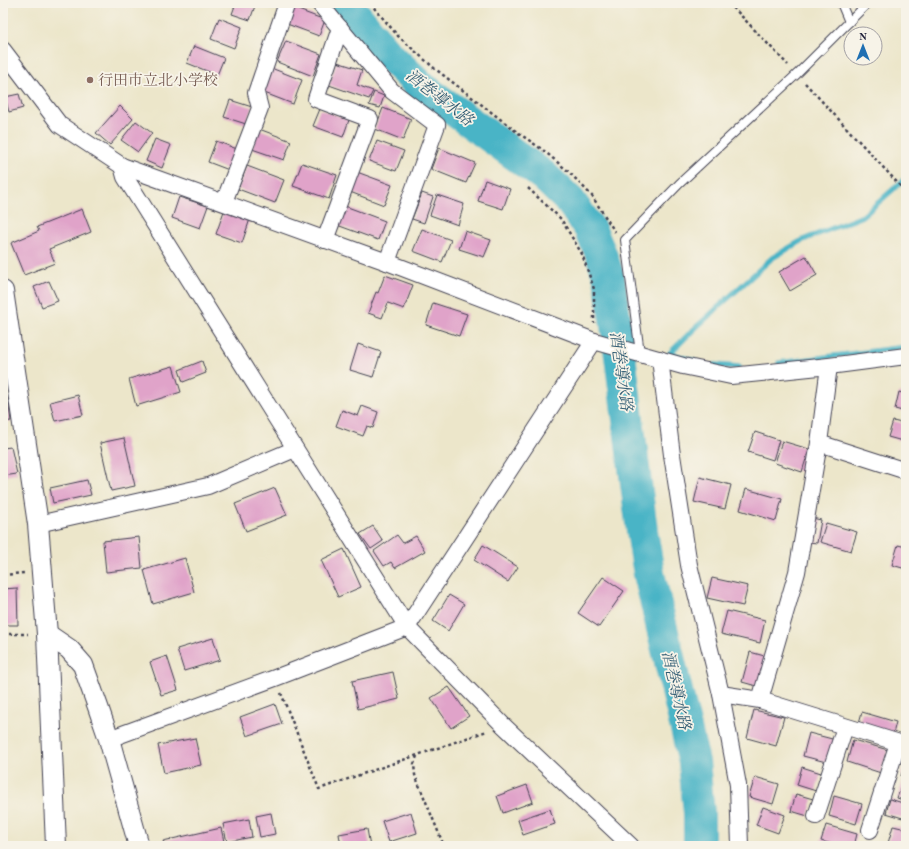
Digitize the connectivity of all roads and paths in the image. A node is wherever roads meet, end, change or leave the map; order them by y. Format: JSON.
{"nodes":[{"id":1,"x":287,"y":3,"type":"edge"},
{"id":2,"x":319,"y":3,"type":"edge"},
{"id":3,"x":370,"y":3,"type":"edge"},
{"id":4,"x":729,"y":3,"type":"edge"},
{"id":5,"x":841,"y":3,"type":"edge"},
{"id":6,"x":868,"y":3,"type":"edge"},
{"id":7,"x":849,"y":22,"type":"junction"},
{"id":8,"x":340,"y":28,"type":"junction"},
{"id":9,"x":3,"y":50,"type":"edge"},
{"id":10,"x":797,"y":74,"type":"junction"},
{"id":11,"x":122,"y":166,"type":"junction"},
{"id":12,"x":528,"y":188,"type":"dead end"},
{"id":13,"x":905,"y":192,"type":"edge"},
{"id":14,"x":224,"y":202,"type":"junction"},
{"id":15,"x":325,"y":240,"type":"junction"},
{"id":16,"x":625,"y":240,"type":"junction"},
{"id":17,"x":387,"y":262,"type":"junction"},
{"id":18,"x":3,"y":291,"type":"edge"},
{"id":19,"x":599,"y":342,"type":"junction"},
{"id":20,"x":636,"y":352,"type":"junction"},
{"id":21,"x":906,"y":356,"type":"edge"},
{"id":22,"x":660,"y":359,"type":"junction"},
{"id":23,"x":830,"y":366,"type":"junction"},
{"id":24,"x":819,"y":443,"type":"junction"},
{"id":25,"x":295,"y":450,"type":"junction"},
{"id":26,"x":906,"y":471,"type":"edge"},
{"id":27,"x":38,"y":524,"type":"junction"},
{"id":28,"x":26,"y":573,"type":"dead end"},
{"id":29,"x":3,"y":575,"type":"edge"},
{"id":30,"x":407,"y":627,"type":"junction"},
{"id":31,"x":3,"y":634,"type":"edge"},
{"id":32,"x":47,"y":634,"type":"junction"},
{"id":33,"x":275,"y":678,"type":"junction"},
{"id":34,"x":721,"y":694,"type":"junction"},
{"id":35,"x":760,"y":700,"type":"junction"},
{"id":36,"x":503,"y":725,"type":"junction"},
{"id":37,"x":846,"y":727,"type":"junction"},
{"id":38,"x":109,"y":739,"type":"junction"},
{"id":39,"x":902,"y":744,"type":"edge"},
{"id":40,"x":418,"y":756,"type":"junction"},
{"id":41,"x":816,"y":816,"type":"dead end"},
{"id":42,"x":870,"y":830,"type":"dead end"},
{"id":43,"x":56,"y":846,"type":"edge"},
{"id":44,"x":139,"y":846,"type":"edge"},
{"id":45,"x":444,"y":846,"type":"edge"},
{"id":46,"x":631,"y":846,"type":"edge"},
{"id":47,"x":740,"y":846,"type":"edge"}],
"edges":[{"from":1,"to":14,"type":"street"},
{"from":2,"to":8,"type":"street"},
{"from":3,"to":16,"type":"path"},
{"from":4,"to":10,"type":"path"},
{"from":5,"to":7,"type":"lane"},
{"from":6,"to":7,"type":"lane"},
{"from":7,"to":10,"type":"lane"},
{"from":8,"to":15,"type":"street"},
{"from":8,"to":17,"type":"street"},
{"from":9,"to":11,"type":"street"},
{"from":10,"to":13,"type":"path"},
{"from":10,"to":16,"type":"lane"},
{"from":11,"to":14,"type":"street"},
{"from":11,"to":25,"type":"street"},
{"from":12,"to":19,"type":"path"},
{"from":14,"to":15,"type":"street"},
{"from":15,"to":17,"type":"street"},
{"from":16,"to":20,"type":"lane"},
{"from":17,"to":19,"type":"street"},
{"from":18,"to":27,"type":"street"},
{"from":19,"to":20,"type":"street"},
{"from":19,"to":30,"type":"street"},
{"from":20,"to":22,"type":"street"},
{"from":21,"to":23,"type":"street"},
{"from":22,"to":23,"type":"street"},
{"from":22,"to":34,"type":"street"},
{"from":23,"to":24,"type":"street"},
{"from":24,"to":26,"type":"street"},
{"from":24,"to":35,"type":"street"},
{"from":25,"to":27,"type":"street"},
{"from":25,"to":30,"type":"street"},
{"from":27,"to":32,"type":"street"},
{"from":28,"to":29,"type":"path"},
{"from":30,"to":33,"type":"street"},
{"from":30,"to":36,"type":"street"},
{"from":31,"to":32,"type":"path"},
{"from":32,"to":38,"type":"street"},
{"from":32,"to":43,"type":"street"},
{"from":33,"to":38,"type":"street"},
{"from":33,"to":40,"type":"path"},
{"from":34,"to":35,"type":"street"},
{"from":34,"to":47,"type":"street"},
{"from":35,"to":37,"type":"street"},
{"from":36,"to":40,"type":"path"},
{"from":36,"to":46,"type":"street"},
{"from":37,"to":39,"type":"street"},
{"from":37,"to":41,"type":"street"},
{"from":38,"to":44,"type":"street"},
{"from":39,"to":42,"type":"street"},
{"from":40,"to":45,"type":"path"}]}
